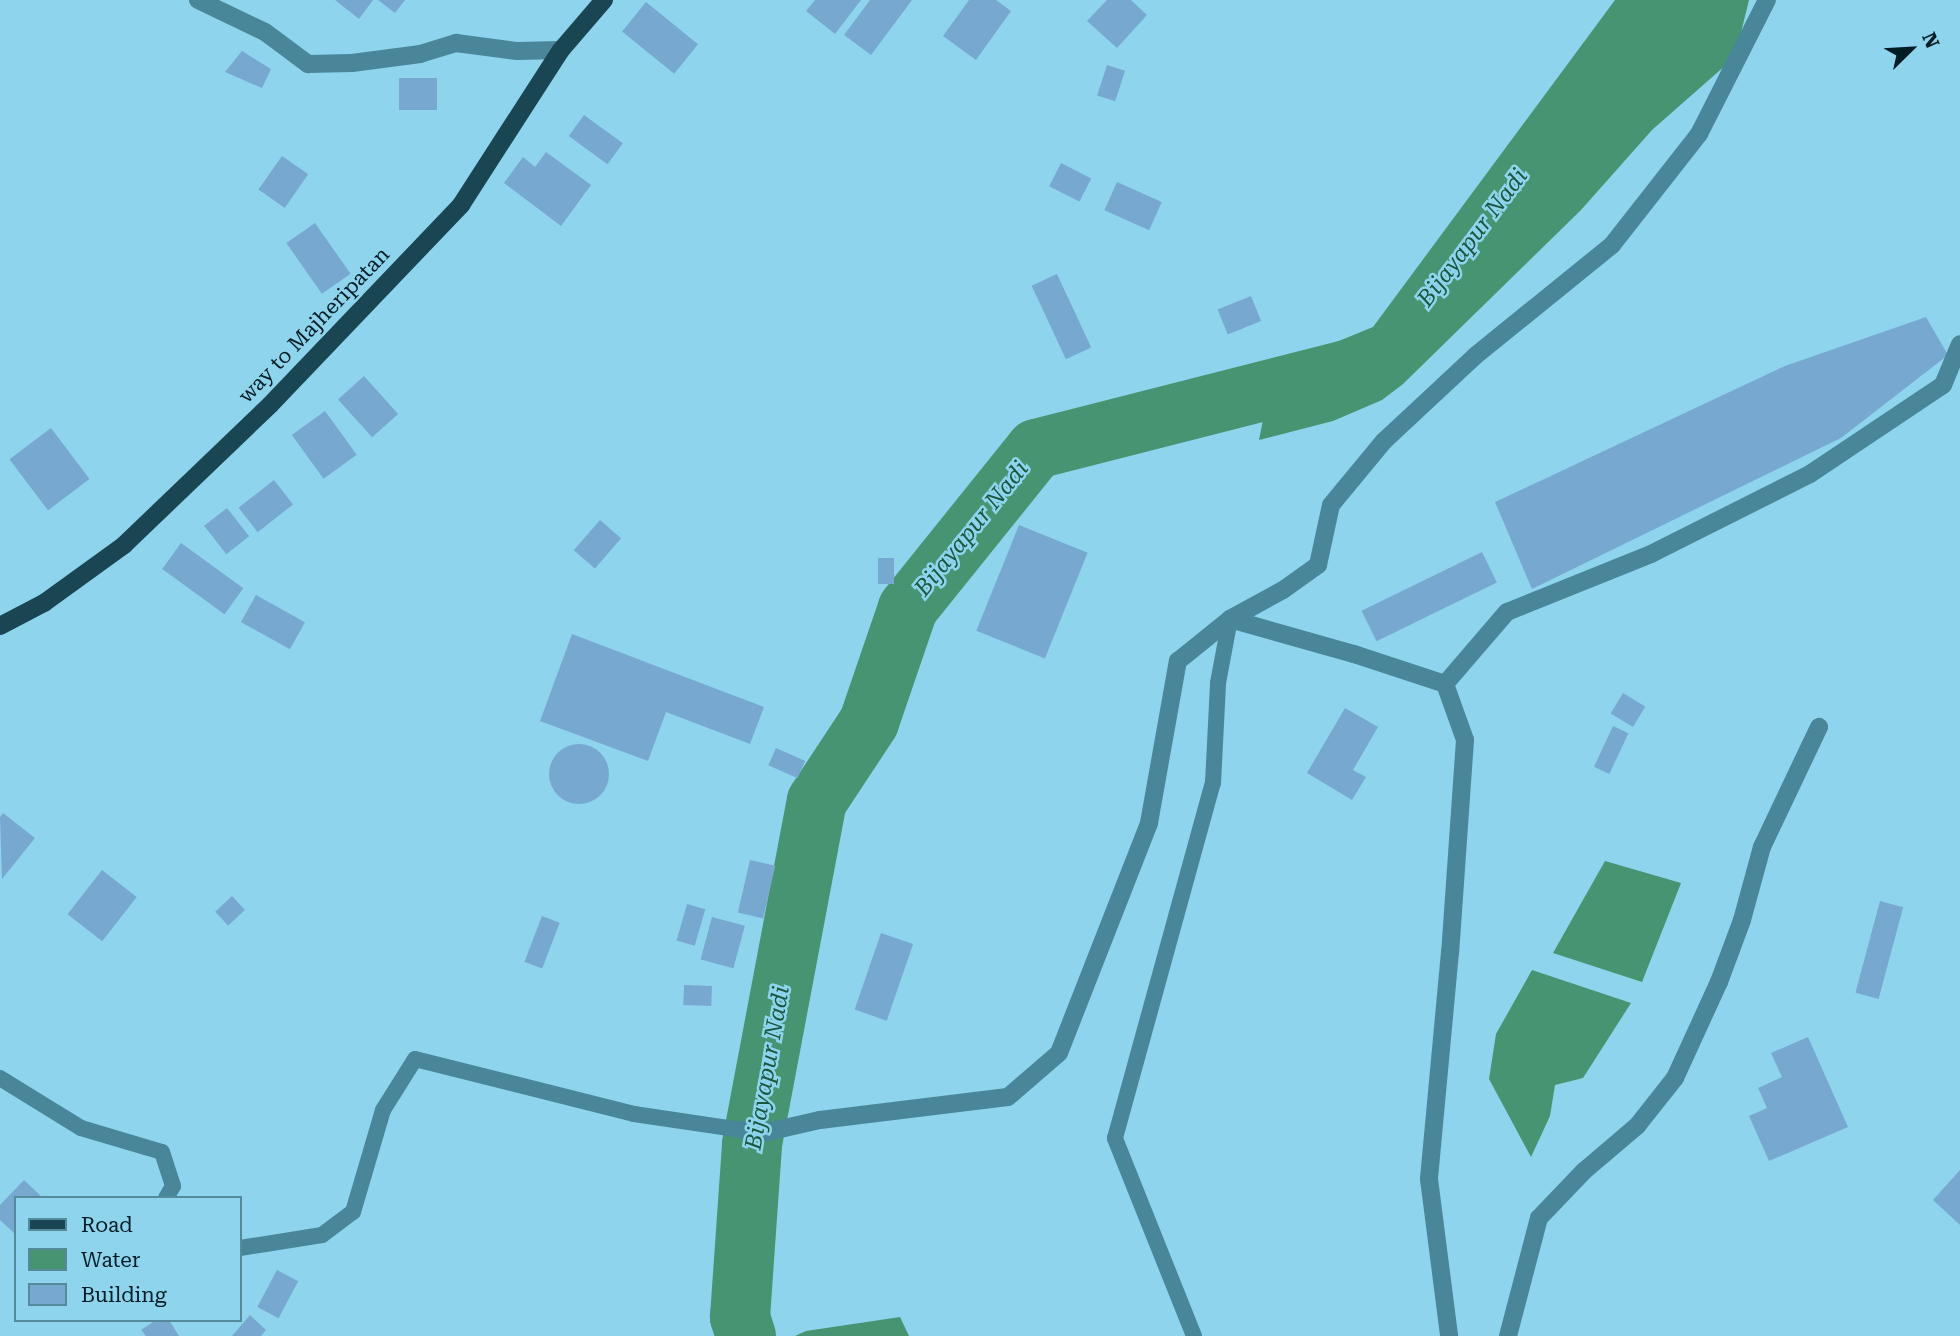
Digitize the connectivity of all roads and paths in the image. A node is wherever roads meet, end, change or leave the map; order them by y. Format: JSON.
{"nodes":[{"id":1,"x":198,"y":0,"type":"edge"},
{"id":2,"x":604,"y":0,"type":"edge"},
{"id":3,"x":1767,"y":0,"type":"edge"},
{"id":4,"x":561,"y":50,"type":"junction"},
{"id":5,"x":1960,"y":344,"type":"edge"},
{"id":6,"x":1230,"y":619,"type":"junction"},
{"id":7,"x":0,"y":626,"type":"edge"},
{"id":8,"x":1445,"y":684,"type":"junction"},
{"id":9,"x":1819,"y":727,"type":"dead end"},
{"id":10,"x":0,"y":1077,"type":"edge"},
{"id":11,"x":743,"y":1130,"type":"joint"},
{"id":12,"x":167,"y":1196,"type":"edge"},
{"id":13,"x":242,"y":1248,"type":"edge"},
{"id":14,"x":1194,"y":1336,"type":"edge"},
{"id":15,"x":1449,"y":1336,"type":"edge"},
{"id":16,"x":1508,"y":1336,"type":"edge"}],
"edges":[{"from":1,"to":4,"type":"street"},
{"from":2,"to":4,"type":"main road","name":"way to Majheripatan"},
{"from":3,"to":6,"type":"street"},
{"from":4,"to":7,"type":"main road","name":"way to Majheripatan"},
{"from":5,"to":8,"type":"street"},
{"from":6,"to":8,"type":"street"},
{"from":6,"to":11,"type":"street"},
{"from":6,"to":14,"type":"lane"},
{"from":8,"to":15,"type":"street"},
{"from":9,"to":16,"type":"street"},
{"from":10,"to":12,"type":"lane"},
{"from":11,"to":13,"type":"lane"}]}
